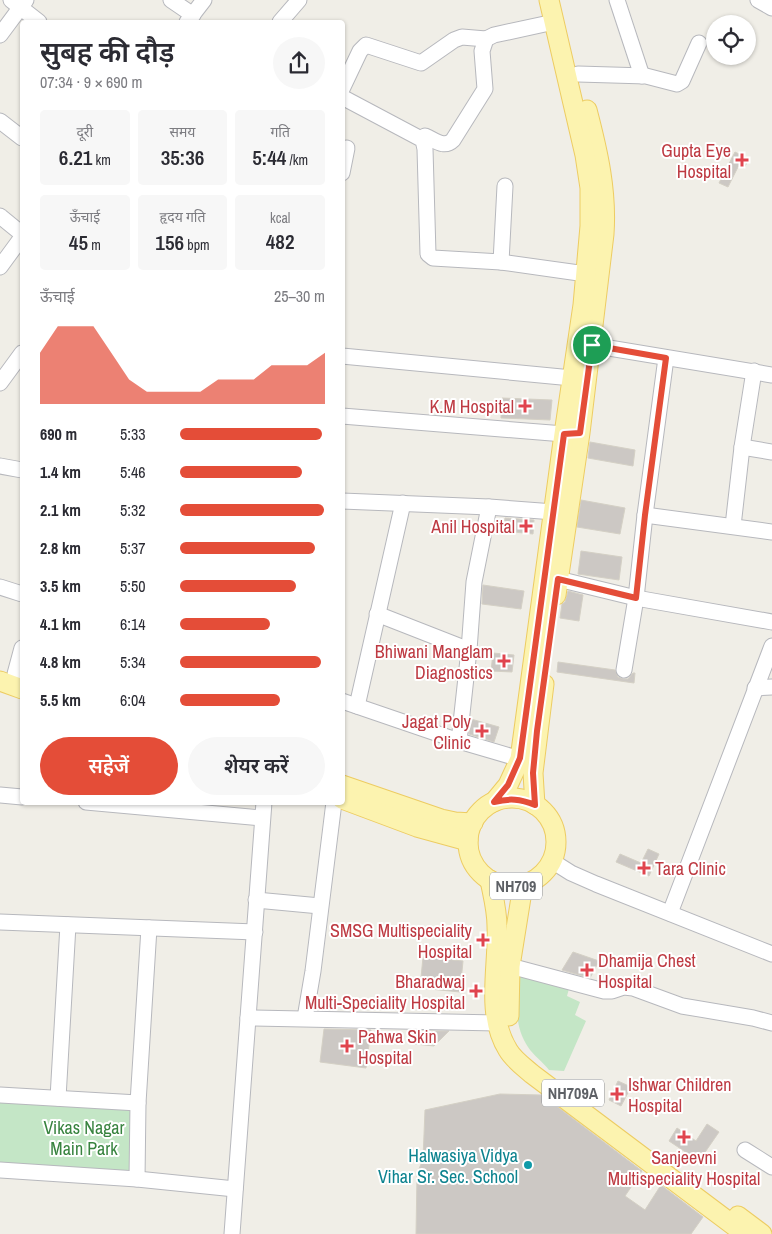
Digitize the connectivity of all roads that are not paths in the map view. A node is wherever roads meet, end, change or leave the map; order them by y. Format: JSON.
{"nodes":[{"id":1,"x":171,"y":0,"type":"edge"},
{"id":2,"x":204,"y":0,"type":"edge"},
{"id":3,"x":299,"y":0,"type":"edge"},
{"id":4,"x":548,"y":0,"type":"edge"},
{"id":5,"x":560,"y":0,"type":"edge"},
{"id":6,"x":617,"y":0,"type":"edge"},
{"id":7,"x":758,"y":0,"type":"edge"},
{"id":8,"x":19,"y":2,"type":"edge"},
{"id":9,"x":772,"y":8,"type":"edge"},
{"id":10,"x":190,"y":19,"type":"edge"},
{"id":11,"x":37,"y":20,"type":"edge"},
{"id":12,"x":282,"y":20,"type":"edge"},
{"id":13,"x":554,"y":22,"type":"junction"},
{"id":14,"x":0,"y":35,"type":"edge"},
{"id":15,"x":486,"y":38,"type":"junction"},
{"id":16,"x":700,"y":43,"type":"dead end"},
{"id":17,"x":578,"y":74,"type":"junction"},
{"id":18,"x":642,"y":76,"type":"junction"},
{"id":19,"x":345,"y":83,"type":"edge"},
{"id":20,"x":345,"y":99,"type":"edge"},
{"id":21,"x":0,"y":121,"type":"edge"},
{"id":22,"x":20,"y":136,"type":"edge"},
{"id":23,"x":421,"y":138,"type":"junction"},
{"id":24,"x":347,"y":148,"type":"dead end"},
{"id":25,"x":345,"y":158,"type":"edge"},
{"id":26,"x":505,"y":186,"type":"dead end"},
{"id":27,"x":0,"y":216,"type":"edge"},
{"id":28,"x":20,"y":233,"type":"edge"},
{"id":29,"x":20,"y":238,"type":"edge"},
{"id":30,"x":501,"y":262,"type":"junction"},
{"id":31,"x":0,"y":267,"type":"edge"},
{"id":32,"x":586,"y":274,"type":"junction"},
{"id":33,"x":592,"y":345,"type":"junction"},
{"id":34,"x":20,"y":356,"type":"edge"},
{"id":35,"x":345,"y":356,"type":"edge"},
{"id":36,"x":666,"y":358,"type":"junction"},
{"id":37,"x":754,"y":371,"type":"junction"},
{"id":38,"x":772,"y":375,"type":"edge"},
{"id":39,"x":572,"y":378,"type":"junction"},
{"id":40,"x":0,"y":383,"type":"edge"},
{"id":41,"x":345,"y":416,"type":"edge"},
{"id":42,"x":572,"y":433,"type":"junction"},
{"id":43,"x":742,"y":447,"type":"junction"},
{"id":44,"x":772,"y":452,"type":"edge"},
{"id":45,"x":0,"y":466,"type":"edge"},
{"id":46,"x":20,"y":470,"type":"edge"},
{"id":47,"x":345,"y":501,"type":"edge"},
{"id":48,"x":403,"y":503,"type":"junction"},
{"id":49,"x":489,"y":507,"type":"junction"},
{"id":50,"x":554,"y":512,"type":"junction"},
{"id":51,"x":645,"y":515,"type":"junction"},
{"id":52,"x":733,"y":526,"type":"junction"},
{"id":53,"x":772,"y":532,"type":"edge"},
{"id":54,"x":558,"y":579,"type":"junction"},
{"id":55,"x":0,"y":587,"type":"edge"},
{"id":56,"x":20,"y":593,"type":"edge"},
{"id":57,"x":636,"y":598,"type":"junction"},
{"id":58,"x":377,"y":614,"type":"junction"},
{"id":59,"x":772,"y":622,"type":"edge"},
{"id":60,"x":772,"y":646,"type":"edge"},
{"id":61,"x":469,"y":650,"type":"junction"},
{"id":62,"x":20,"y":654,"type":"edge"},
{"id":63,"x":624,"y":670,"type":"dead end"},
{"id":64,"x":12,"y":678,"type":"edge"},
{"id":65,"x":772,"y":687,"type":"edge"},
{"id":66,"x":755,"y":688,"type":"junction"},
{"id":67,"x":350,"y":704,"type":"edge"},
{"id":68,"x":458,"y":741,"type":"junction"},
{"id":69,"x":520,"y":758,"type":"junction"},
{"id":70,"x":345,"y":786,"type":"edge"},
{"id":71,"x":0,"y":795,"type":"edge"},
{"id":72,"x":20,"y":797,"type":"edge"},
{"id":73,"x":345,"y":800,"type":"edge"},
{"id":74,"x":494,"y":802,"type":"junction"},
{"id":75,"x":152,"y":805,"type":"edge"},
{"id":76,"x":334,"y":805,"type":"edge"},
{"id":77,"x":535,"y":805,"type":"junction"},
{"id":78,"x":263,"y":810,"type":"edge"},
{"id":79,"x":470,"y":832,"type":"junction"},
{"id":80,"x":552,"y":861,"type":"junction"},
{"id":81,"x":490,"y":880,"type":"junction"},
{"id":82,"x":522,"y":885,"type":"junction"},
{"id":83,"x":256,"y":900,"type":"junction"},
{"id":84,"x":320,"y":906,"type":"junction"},
{"id":85,"x":670,"y":913,"type":"junction"},
{"id":86,"x":0,"y":922,"type":"edge"},
{"id":87,"x":68,"y":925,"type":"junction"},
{"id":88,"x":149,"y":928,"type":"junction"},
{"id":89,"x":255,"y":932,"type":"junction"},
{"id":90,"x":772,"y":954,"type":"edge"},
{"id":91,"x":510,"y":966,"type":"junction"},
{"id":92,"x":248,"y":1018,"type":"junction"},
{"id":93,"x":305,"y":1018,"type":"junction"},
{"id":94,"x":497,"y":1023,"type":"junction"},
{"id":95,"x":772,"y":1023,"type":"edge"},
{"id":96,"x":0,"y":1095,"type":"edge"},
{"id":97,"x":58,"y":1098,"type":"junction"},
{"id":98,"x":138,"y":1103,"type":"junction"},
{"id":99,"x":745,"y":1150,"type":"dead end"},
{"id":100,"x":772,"y":1167,"type":"edge"},
{"id":101,"x":0,"y":1170,"type":"edge"},
{"id":102,"x":137,"y":1180,"type":"junction"},
{"id":103,"x":235,"y":1190,"type":"junction"},
{"id":104,"x":232,"y":1234,"type":"edge"},
{"id":105,"x":746,"y":1234,"type":"edge"},
{"id":106,"x":762,"y":1234,"type":"edge"}],
"edges":[{"from":1,"to":10,"type":"street"},
{"from":2,"to":10,"type":"street"},
{"from":3,"to":12,"type":"street"},
{"from":4,"to":13,"type":"main road"},
{"from":5,"to":17,"type":"main road"},
{"from":6,"to":18,"type":"street"},
{"from":7,"to":9,"type":"street"},
{"from":8,"to":11,"type":"street"},
{"from":8,"to":14,"type":"street"},
{"from":13,"to":15,"type":"street"},
{"from":13,"to":32,"type":"main road"},
{"from":15,"to":19,"type":"street"},
{"from":15,"to":23,"type":"street"},
{"from":16,"to":18,"type":"street"},
{"from":17,"to":18,"type":"street"},
{"from":17,"to":33,"type":"main road"},
{"from":20,"to":23,"type":"street"},
{"from":21,"to":22,"type":"street"},
{"from":23,"to":30,"type":"street"},
{"from":24,"to":25,"type":"street"},
{"from":26,"to":30,"type":"street"},
{"from":27,"to":28,"type":"street"},
{"from":29,"to":31,"type":"street"},
{"from":30,"to":32,"type":"street"},
{"from":32,"to":39,"type":"main road"},
{"from":33,"to":36,"type":"street"},
{"from":33,"to":42,"type":"main road"},
{"from":34,"to":40,"type":"street"},
{"from":35,"to":39,"type":"street"},
{"from":36,"to":37,"type":"street"},
{"from":36,"to":51,"type":"street"},
{"from":37,"to":38,"type":"street"},
{"from":37,"to":43,"type":"street"},
{"from":39,"to":42,"type":"main road"},
{"from":41,"to":42,"type":"street"},
{"from":42,"to":50,"type":"main road"},
{"from":42,"to":54,"type":"main road"},
{"from":43,"to":44,"type":"street"},
{"from":43,"to":52,"type":"street"},
{"from":45,"to":46,"type":"street"},
{"from":47,"to":48,"type":"street"},
{"from":48,"to":49,"type":"street"},
{"from":48,"to":58,"type":"street"},
{"from":49,"to":50,"type":"street"},
{"from":49,"to":61,"type":"street"},
{"from":50,"to":69,"type":"main road"},
{"from":51,"to":52,"type":"street"},
{"from":51,"to":57,"type":"street"},
{"from":52,"to":53,"type":"street"},
{"from":54,"to":57,"type":"street"},
{"from":54,"to":77,"type":"main road"},
{"from":55,"to":56,"type":"street"},
{"from":57,"to":59,"type":"street"},
{"from":57,"to":63,"type":"street"},
{"from":58,"to":61,"type":"street"},
{"from":58,"to":67,"type":"street"},
{"from":60,"to":66,"type":"street"},
{"from":61,"to":68,"type":"street"},
{"from":62,"to":64,"type":"street"},
{"from":65,"to":66,"type":"street"},
{"from":66,"to":85,"type":"street"},
{"from":67,"to":68,"type":"street"},
{"from":68,"to":69,"type":"street"},
{"from":69,"to":74,"type":"main road"},
{"from":70,"to":79,"type":"main road"},
{"from":71,"to":72,"type":"street"},
{"from":73,"to":79,"type":"main road"},
{"from":74,"to":77,"type":"main road"},
{"from":74,"to":79,"type":"main road"},
{"from":75,"to":78,"type":"street"},
{"from":76,"to":84,"type":"street"},
{"from":77,"to":80,"type":"main road","number":"NH709"},
{"from":78,"to":83,"type":"street"},
{"from":79,"to":81,"type":"main road","number":"NH709"},
{"from":80,"to":82,"type":"main road","number":"NH709"},
{"from":80,"to":85,"type":"street"},
{"from":81,"to":82,"type":"main road","number":"NH709"},
{"from":81,"to":94,"type":"main road","number":"NH709A"},
{"from":82,"to":91,"type":"main road","number":"NH709A"},
{"from":83,"to":84,"type":"street"},
{"from":83,"to":89,"type":"street"},
{"from":84,"to":93,"type":"street"},
{"from":85,"to":90,"type":"street"},
{"from":86,"to":87,"type":"street"},
{"from":87,"to":88,"type":"street"},
{"from":87,"to":97,"type":"street"},
{"from":88,"to":89,"type":"street"},
{"from":88,"to":98,"type":"street"},
{"from":89,"to":92,"type":"street"},
{"from":91,"to":95,"type":"street"},
{"from":91,"to":106,"type":"main road","number":"NH709A"},
{"from":92,"to":93,"type":"street"},
{"from":92,"to":103,"type":"street"},
{"from":93,"to":94,"type":"street"},
{"from":94,"to":105,"type":"main road","number":"NH709A"},
{"from":96,"to":97,"type":"street"},
{"from":97,"to":98,"type":"street"},
{"from":98,"to":102,"type":"street"},
{"from":99,"to":100,"type":"street"},
{"from":101,"to":102,"type":"street"},
{"from":102,"to":103,"type":"street"},
{"from":103,"to":104,"type":"street"}]}
